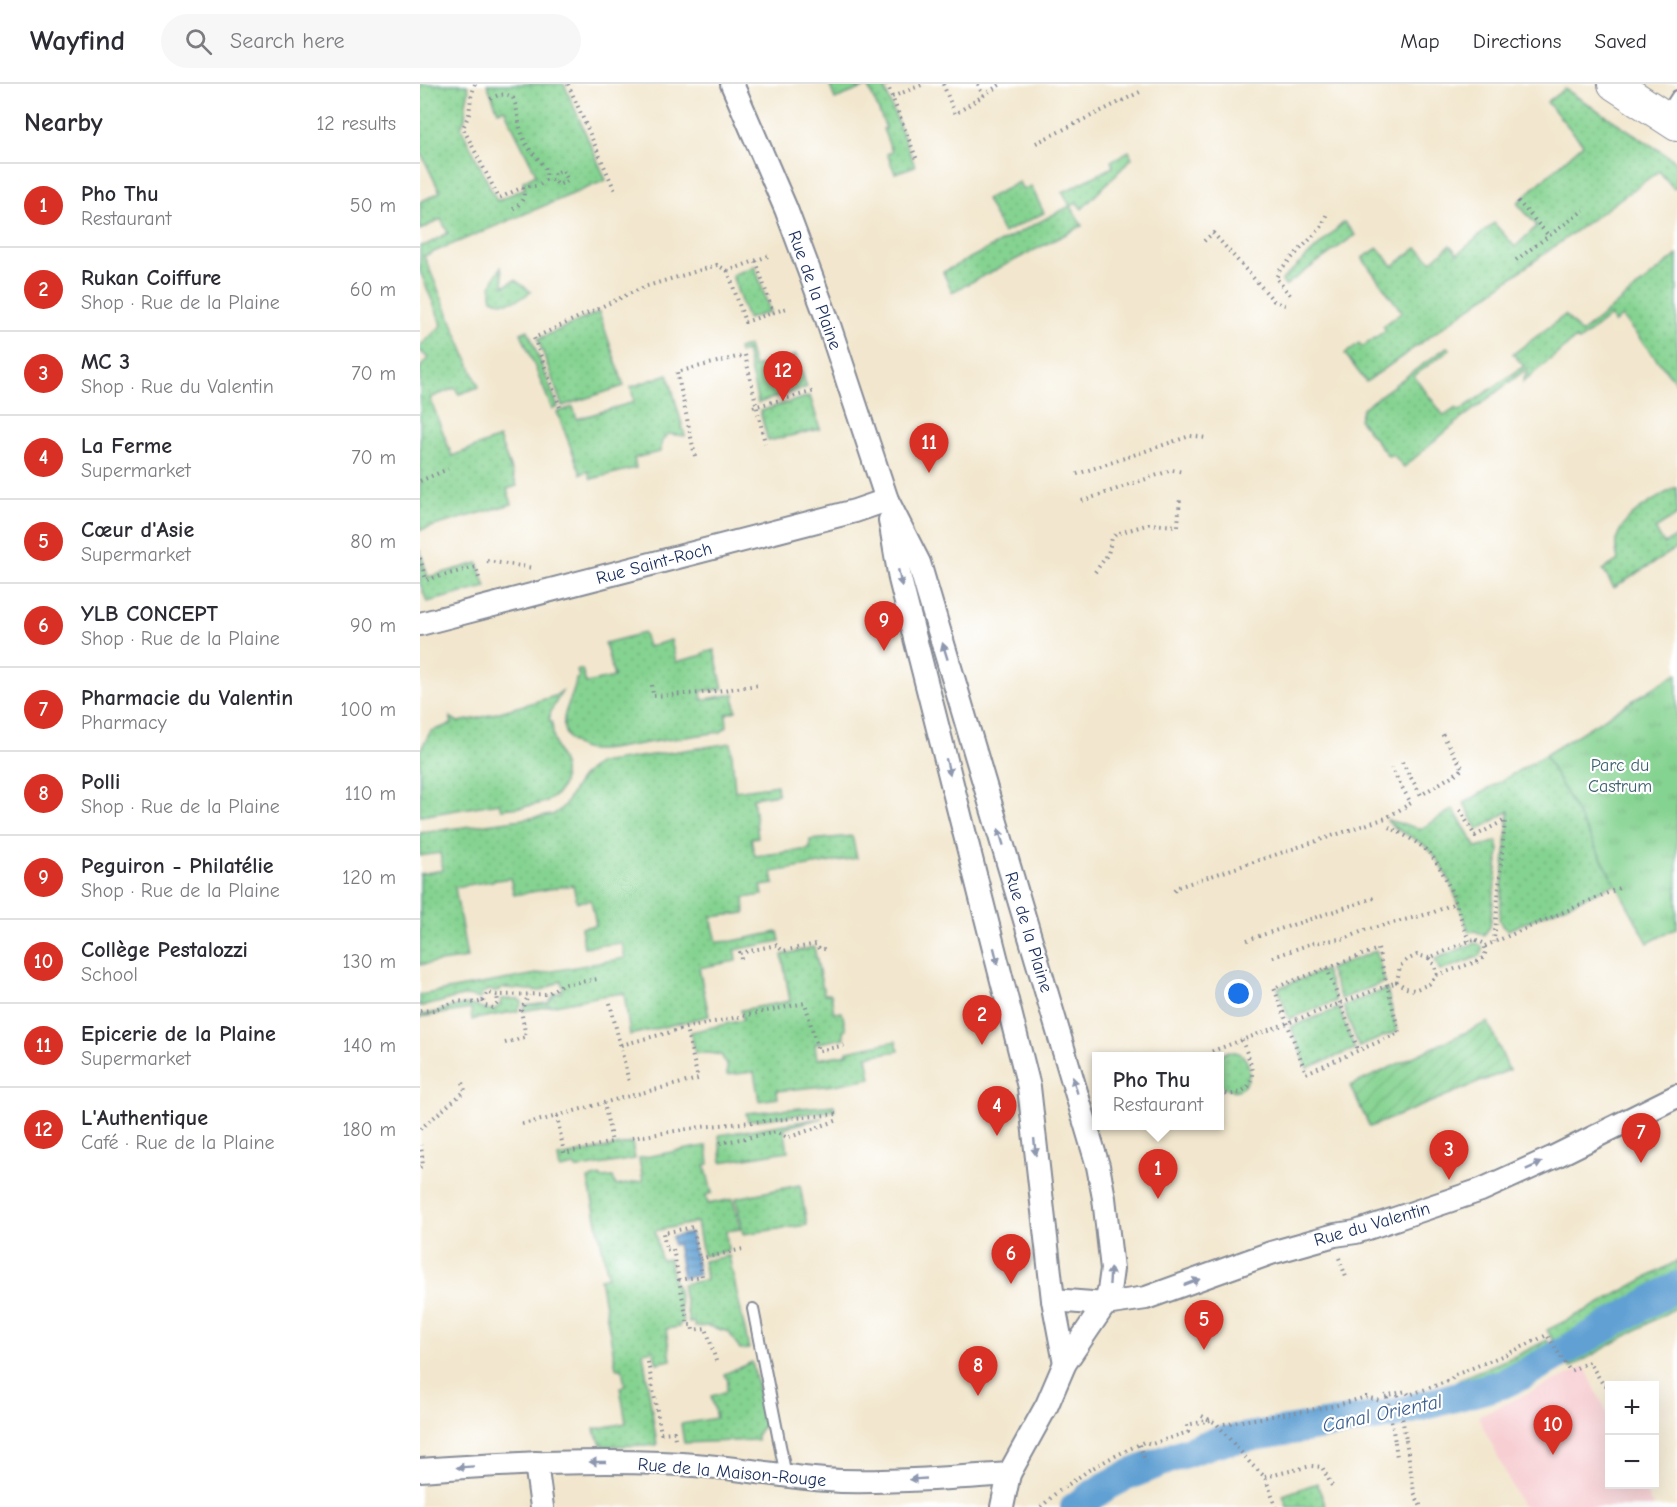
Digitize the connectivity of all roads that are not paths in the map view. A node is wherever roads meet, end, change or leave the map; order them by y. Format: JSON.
{"nodes":[{"id":1,"x":732,"y":84,"type":"edge"},
{"id":2,"x":1614,"y":84,"type":"edge"},
{"id":3,"x":1673,"y":112,"type":"edge"},
{"id":4,"x":887,"y":500,"type":"junction"},
{"id":5,"x":420,"y":624,"type":"edge"},
{"id":6,"x":1677,"y":1096,"type":"edge"},
{"id":7,"x":1053,"y":1300,"type":"junction"},
{"id":8,"x":1105,"y":1304,"type":"junction"},
{"id":9,"x":753,"y":1309,"type":"dead end"},
{"id":10,"x":1065,"y":1363,"type":"junction"},
{"id":11,"x":536,"y":1463,"type":"junction"},
{"id":12,"x":420,"y":1470,"type":"edge"},
{"id":13,"x":1009,"y":1474,"type":"junction"},
{"id":14,"x":786,"y":1476,"type":"junction"},
{"id":15,"x":542,"y":1507,"type":"edge"},
{"id":16,"x":1002,"y":1507,"type":"edge"}],
"edges":[{"from":1,"to":4,"type":"street","name":"Rue de la Plaine"},
{"from":2,"to":3,"type":"main road"},
{"from":4,"to":5,"type":"street","name":"Rue Saint-Roch"},
{"from":4,"to":7,"type":"street","name":"Rue de la Plaine","one_way":true},
{"from":8,"to":4,"type":"street","name":"Rue de la Plaine","one_way":true},
{"from":8,"to":6,"type":"street","name":"Rue du Valentin","one_way":true},
{"from":7,"to":8,"type":"street","name":"Rue du Valentin"},
{"from":7,"to":10,"type":"street","name":"Rue de la Plaine"},
{"from":8,"to":10,"type":"street","name":"Rue de la Plaine"},
{"from":9,"to":14,"type":"lane"},
{"from":10,"to":13,"type":"street","name":"Rue de la Plaine"},
{"from":11,"to":12,"type":"street","name":"Rue de la Maison-Rouge","one_way":true},
{"from":14,"to":11,"type":"street","name":"Rue de la Maison-Rouge","one_way":true},
{"from":11,"to":15,"type":"street"},
{"from":13,"to":14,"type":"street","name":"Rue de la Maison-Rouge","one_way":true},
{"from":13,"to":16,"type":"street","name":"Rue de la Plaine"}]}
